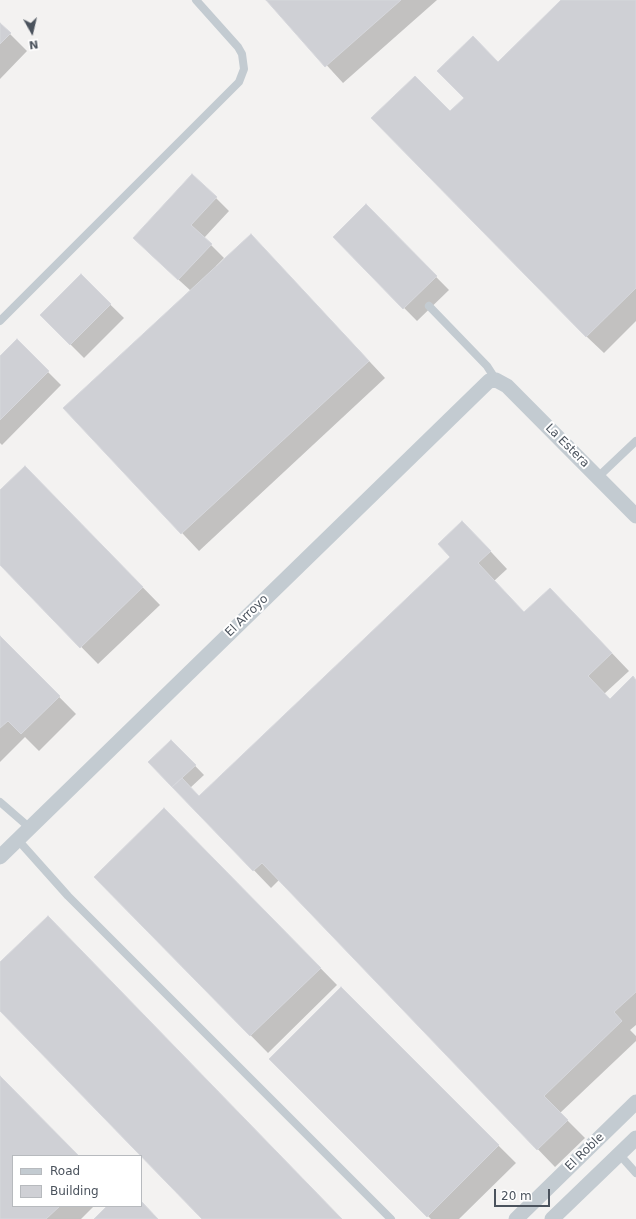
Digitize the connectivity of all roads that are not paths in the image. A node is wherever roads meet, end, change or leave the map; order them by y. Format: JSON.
{"nodes":[{"id":1,"x":196,"y":0,"type":"edge"},
{"id":2,"x":429,"y":306,"type":"dead end"},
{"id":3,"x":0,"y":321,"type":"edge"},
{"id":4,"x":496,"y":380,"type":"junction"},
{"id":5,"x":636,"y":441,"type":"edge"},
{"id":6,"x":598,"y":477,"type":"junction"},
{"id":7,"x":636,"y":516,"type":"edge"},
{"id":8,"x":0,"y":802,"type":"edge"},
{"id":9,"x":30,"y":828,"type":"junction"},
{"id":10,"x":18,"y":840,"type":"junction"},
{"id":11,"x":0,"y":857,"type":"edge"},
{"id":12,"x":636,"y":1102,"type":"edge"},
{"id":13,"x":636,"y":1138,"type":"edge"},
{"id":14,"x":619,"y":1154,"type":"junction"},
{"id":15,"x":636,"y":1173,"type":"edge"},
{"id":16,"x":391,"y":1219,"type":"edge"},
{"id":17,"x":516,"y":1219,"type":"edge"},
{"id":18,"x":552,"y":1219,"type":"edge"}],
"edges":[{"from":1,"to":3,"type":"lane"},
{"from":2,"to":4,"type":"lane"},
{"from":4,"to":6,"type":"street","name":"La Estera"},
{"from":4,"to":9,"type":"street","name":"El Arroyo"},
{"from":5,"to":6,"type":"lane"},
{"from":6,"to":7,"type":"street","name":"La Estera"},
{"from":8,"to":9,"type":"lane"},
{"from":9,"to":10,"type":"street","name":"El Arroyo"},
{"from":10,"to":11,"type":"street","name":"El Arroyo"},
{"from":10,"to":16,"type":"lane"},
{"from":12,"to":17,"type":"street","name":"El Roble"},
{"from":13,"to":14,"type":"street"},
{"from":14,"to":15,"type":"lane"},
{"from":14,"to":18,"type":"street"}]}
